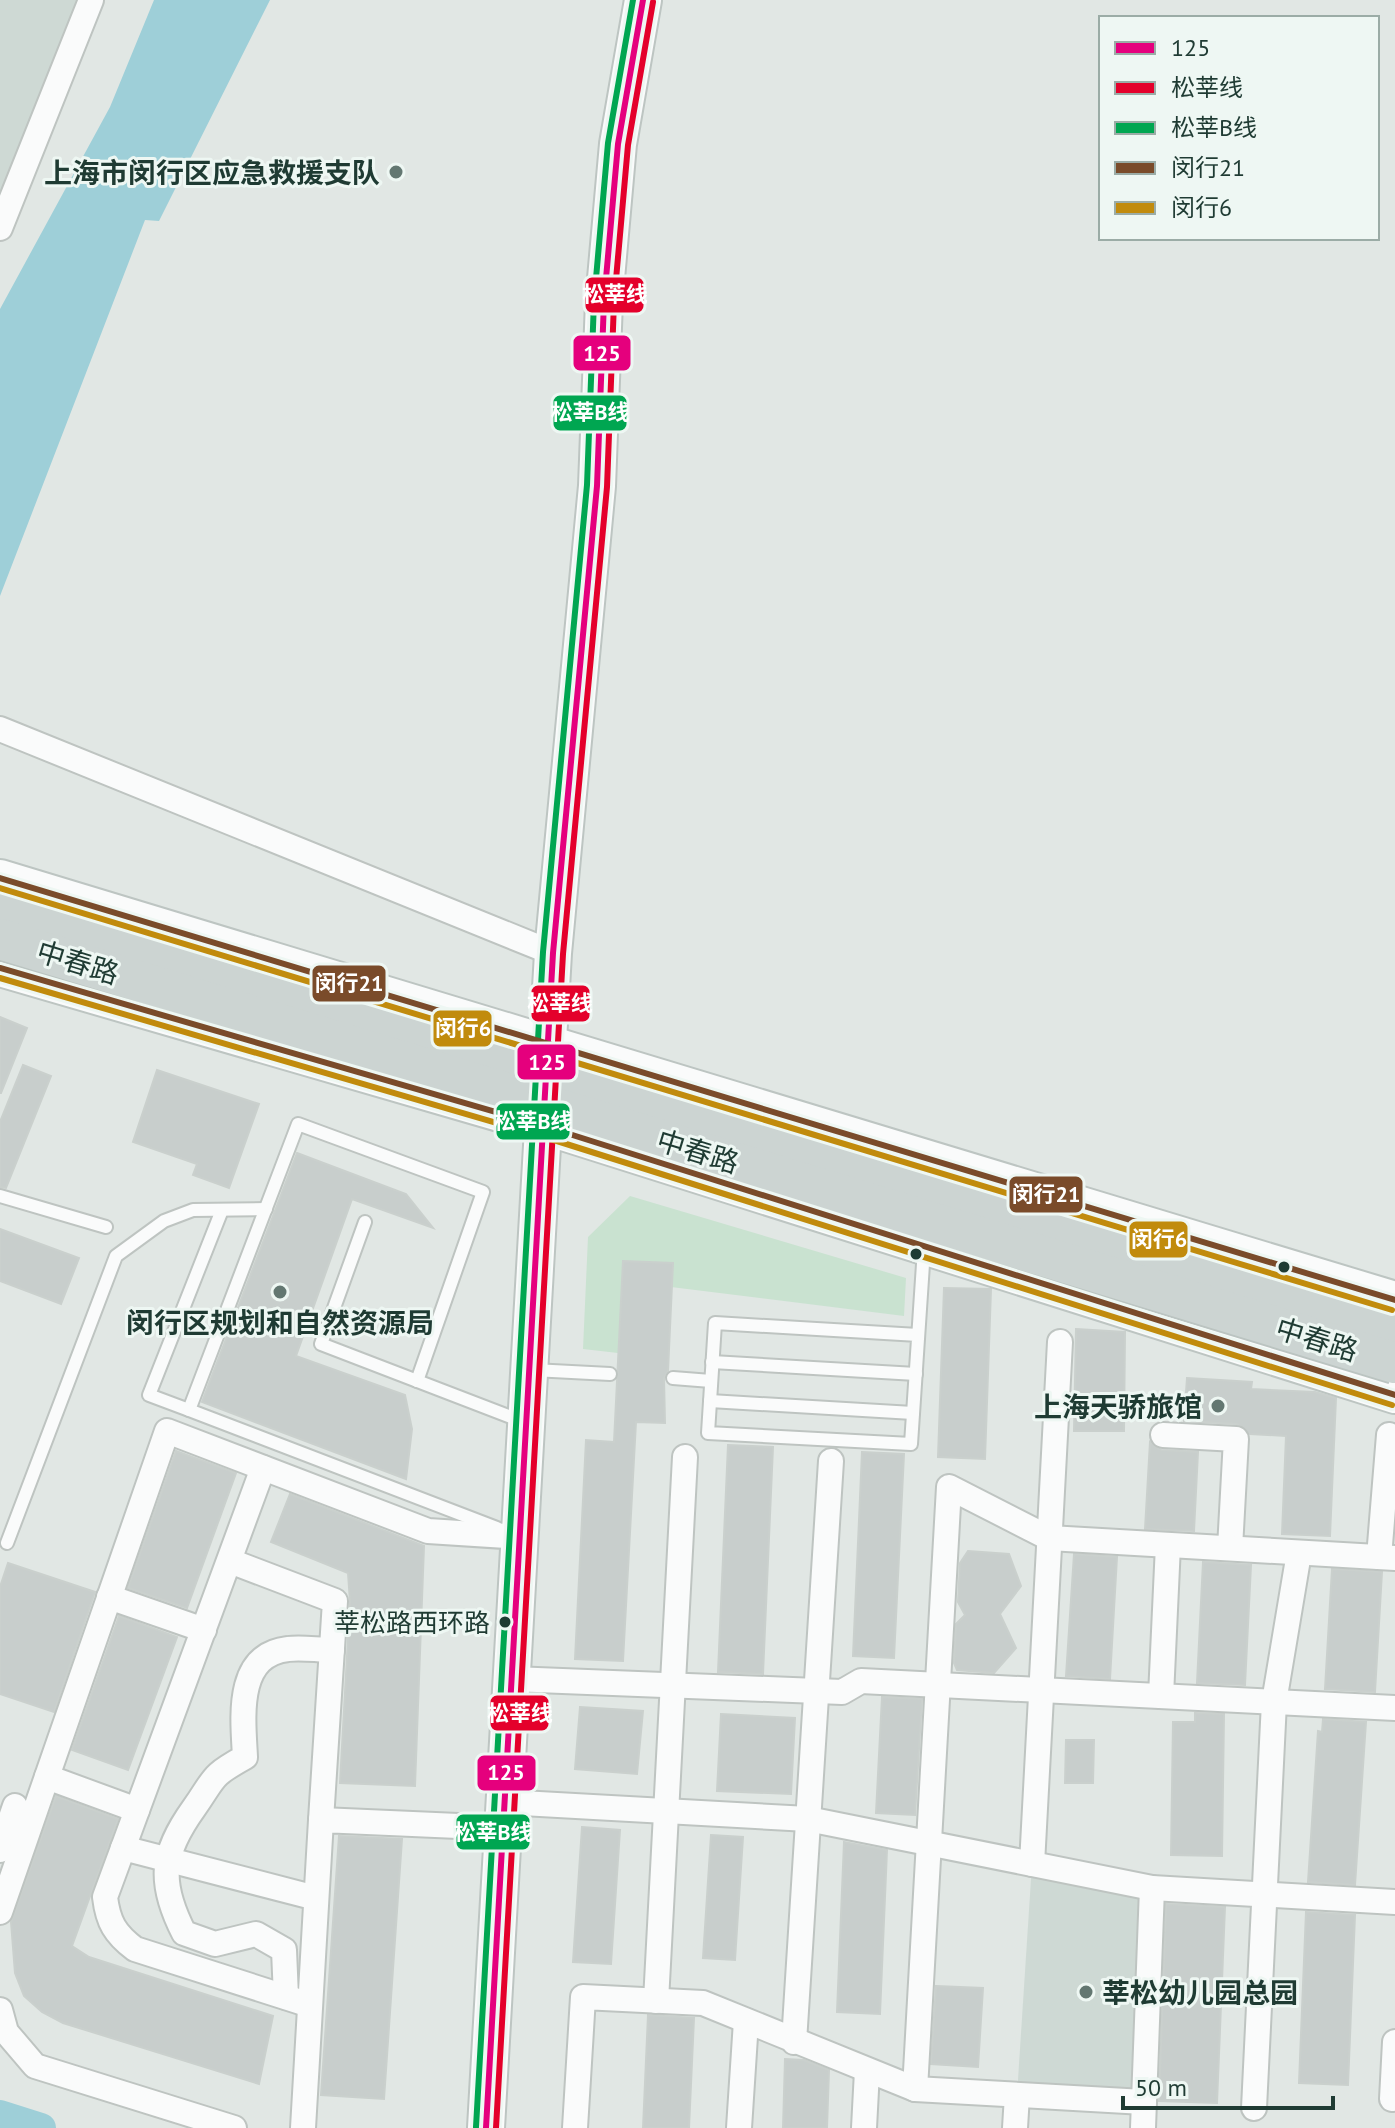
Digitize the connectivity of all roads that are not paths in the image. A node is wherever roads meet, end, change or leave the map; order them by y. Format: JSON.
{"nodes":[{"id":1,"x":91,"y":0,"type":"edge"},
{"id":2,"x":643,"y":0,"type":"edge"},
{"id":3,"x":0,"y":228,"type":"edge"},
{"id":4,"x":0,"y":729,"type":"edge"},
{"id":5,"x":0,"y":878,"type":"edge"},
{"id":6,"x":0,"y":905,"type":"edge"},
{"id":7,"x":0,"y":939,"type":"edge"},
{"id":8,"x":553,"y":953,"type":"junction"},
{"id":9,"x":0,"y":968,"type":"edge"},
{"id":10,"x":547,"y":1043,"type":"junction"},
{"id":11,"x":544,"y":1126,"type":"junction"},
{"id":12,"x":0,"y":1196,"type":"edge"},
{"id":13,"x":266,"y":1209,"type":"junction"},
{"id":14,"x":222,"y":1210,"type":"junction"},
{"id":15,"x":365,"y":1222,"type":"dead end"},
{"id":16,"x":106,"y":1227,"type":"dead end"},
{"id":17,"x":924,"y":1244,"type":"junction"},
{"id":18,"x":1395,"y":1300,"type":"edge"},
{"id":19,"x":1395,"y":1328,"type":"edge"},
{"id":20,"x":918,"y":1335,"type":"junction"},
{"id":21,"x":1060,"y":1342,"type":"dead end"},
{"id":22,"x":712,"y":1362,"type":"junction"},
{"id":23,"x":1395,"y":1363,"type":"edge"},
{"id":24,"x":530,"y":1370,"type":"junction"},
{"id":25,"x":610,"y":1374,"type":"dead end"},
{"id":26,"x":916,"y":1374,"type":"junction"},
{"id":27,"x":673,"y":1378,"type":"dead end"},
{"id":28,"x":417,"y":1381,"type":"junction"},
{"id":29,"x":711,"y":1381,"type":"junction"},
{"id":30,"x":1395,"y":1395,"type":"edge"},
{"id":31,"x":710,"y":1401,"type":"junction"},
{"id":32,"x":189,"y":1410,"type":"junction"},
{"id":33,"x":913,"y":1413,"type":"junction"},
{"id":34,"x":527,"y":1423,"type":"junction"},
{"id":35,"x":1163,"y":1435,"type":"dead end"},
{"id":36,"x":1389,"y":1435,"type":"dead end"},
{"id":37,"x":685,"y":1457,"type":"dead end"},
{"id":38,"x":831,"y":1461,"type":"dead end"},
{"id":39,"x":263,"y":1468,"type":"junction"},
{"id":40,"x":520,"y":1537,"type":"junction"},
{"id":41,"x":1049,"y":1538,"type":"junction"},
{"id":42,"x":7,"y":1543,"type":"dead end"},
{"id":43,"x":1168,"y":1545,"type":"junction"},
{"id":44,"x":1230,"y":1548,"type":"junction"},
{"id":45,"x":1299,"y":1553,"type":"junction"},
{"id":46,"x":1387,"y":1558,"type":"edge"},
{"id":47,"x":230,"y":1561,"type":"junction"},
{"id":48,"x":109,"y":1597,"type":"junction"},
{"id":49,"x":204,"y":1630,"type":"junction"},
{"id":50,"x":332,"y":1650,"type":"junction"},
{"id":51,"x":512,"y":1679,"type":"junction"},
{"id":52,"x":673,"y":1685,"type":"junction"},
{"id":53,"x":938,"y":1685,"type":"junction"},
{"id":54,"x":1041,"y":1690,"type":"junction"},
{"id":55,"x":816,"y":1691,"type":"junction"},
{"id":56,"x":1161,"y":1696,"type":"junction"},
{"id":57,"x":1274,"y":1702,"type":"junction"},
{"id":58,"x":1395,"y":1708,"type":"edge"},
{"id":59,"x":47,"y":1777,"type":"junction"},
{"id":60,"x":15,"y":1806,"type":"dead end"},
{"id":61,"x":137,"y":1810,"type":"junction"},
{"id":62,"x":666,"y":1811,"type":"junction"},
{"id":63,"x":504,"y":1815,"type":"junction"},
{"id":64,"x":808,"y":1819,"type":"junction"},
{"id":65,"x":321,"y":1820,"type":"junction"},
{"id":66,"x":929,"y":1843,"type":"junction"},
{"id":67,"x":123,"y":1848,"type":"junction"},
{"id":68,"x":0,"y":1850,"type":"edge"},
{"id":69,"x":166,"y":1859,"type":"junction"},
{"id":70,"x":1032,"y":1864,"type":"junction"},
{"id":71,"x":1152,"y":1888,"type":"junction"},
{"id":72,"x":1265,"y":1895,"type":"junction"},
{"id":73,"x":316,"y":1898,"type":"junction"},
{"id":74,"x":1395,"y":1902,"type":"edge"},
{"id":75,"x":0,"y":1912,"type":"edge"},
{"id":76,"x":286,"y":1997,"type":"junction"},
{"id":77,"x":656,"y":2001,"type":"junction"},
{"id":78,"x":310,"y":2005,"type":"junction"},
{"id":79,"x":0,"y":2010,"type":"edge"},
{"id":80,"x":746,"y":2021,"type":"junction"},
{"id":81,"x":794,"y":2042,"type":"junction"},
{"id":82,"x":1395,"y":2042,"type":"edge"},
{"id":83,"x":867,"y":2071,"type":"junction"},
{"id":84,"x":915,"y":2089,"type":"junction"},
{"id":85,"x":1017,"y":2095,"type":"junction"},
{"id":86,"x":1392,"y":2099,"type":"dead end"},
{"id":87,"x":1144,"y":2102,"type":"junction"},
{"id":88,"x":1254,"y":2108,"type":"dead end"},
{"id":89,"x":234,"y":2128,"type":"edge"},
{"id":90,"x":303,"y":2128,"type":"edge"},
{"id":91,"x":486,"y":2128,"type":"edge"},
{"id":92,"x":575,"y":2128,"type":"edge"},
{"id":93,"x":739,"y":2128,"type":"edge"},
{"id":94,"x":864,"y":2128,"type":"edge"},
{"id":95,"x":1015,"y":2128,"type":"edge"},
{"id":96,"x":1143,"y":2128,"type":"edge"}],
"edges":[{"from":1,"to":3,"type":"street"},
{"from":2,"to":8,"type":"main road"},
{"from":4,"to":8,"type":"street"},
{"from":5,"to":10,"type":"main road"},
{"from":6,"to":19,"type":"main road","name":"中春路","bridge":true},
{"from":7,"to":23,"type":"main road","name":"中春路","bridge":true},
{"from":8,"to":10,"type":"main road"},
{"from":9,"to":11,"type":"main road"},
{"from":10,"to":11,"type":"main road"},
{"from":10,"to":18,"type":"main road"},
{"from":11,"to":17,"type":"main road"},
{"from":11,"to":24,"type":"main road"},
{"from":12,"to":16,"type":"lane"},
{"from":13,"to":14,"type":"lane"},
{"from":13,"to":28,"type":"lane"},
{"from":13,"to":32,"type":"lane"},
{"from":14,"to":32,"type":"lane"},
{"from":14,"to":42,"type":"lane"},
{"from":15,"to":28,"type":"lane"},
{"from":17,"to":20,"type":"lane"},
{"from":17,"to":30,"type":"main road"},
{"from":20,"to":22,"type":"lane"},
{"from":20,"to":26,"type":"lane"},
{"from":21,"to":41,"type":"street"},
{"from":22,"to":26,"type":"lane"},
{"from":22,"to":29,"type":"lane"},
{"from":24,"to":25,"type":"lane"},
{"from":24,"to":34,"type":"main road"},
{"from":26,"to":33,"type":"lane"},
{"from":27,"to":29,"type":"lane"},
{"from":28,"to":34,"type":"lane"},
{"from":29,"to":31,"type":"lane"},
{"from":31,"to":33,"type":"lane"},
{"from":31,"to":33,"type":"lane"},
{"from":32,"to":40,"type":"lane"},
{"from":34,"to":40,"type":"main road"},
{"from":35,"to":44,"type":"street"},
{"from":36,"to":46,"type":"street"},
{"from":37,"to":52,"type":"street"},
{"from":38,"to":55,"type":"street"},
{"from":39,"to":40,"type":"street"},
{"from":39,"to":47,"type":"street"},
{"from":39,"to":48,"type":"street"},
{"from":40,"to":51,"type":"main road"},
{"from":41,"to":43,"type":"street"},
{"from":41,"to":53,"type":"street"},
{"from":41,"to":54,"type":"street"},
{"from":43,"to":44,"type":"street"},
{"from":43,"to":56,"type":"street"},
{"from":44,"to":45,"type":"street"},
{"from":45,"to":46,"type":"street"},
{"from":45,"to":57,"type":"street"},
{"from":47,"to":49,"type":"street"},
{"from":47,"to":50,"type":"street"},
{"from":48,"to":49,"type":"street"},
{"from":48,"to":59,"type":"street"},
{"from":49,"to":61,"type":"street"},
{"from":50,"to":65,"type":"street"},
{"from":50,"to":69,"type":"street"},
{"from":51,"to":52,"type":"street"},
{"from":51,"to":63,"type":"main road"},
{"from":52,"to":55,"type":"street"},
{"from":52,"to":62,"type":"street"},
{"from":53,"to":54,"type":"street"},
{"from":53,"to":55,"type":"street"},
{"from":53,"to":66,"type":"street"},
{"from":54,"to":56,"type":"street"},
{"from":54,"to":70,"type":"street"},
{"from":55,"to":64,"type":"street"},
{"from":56,"to":57,"type":"street"},
{"from":57,"to":58,"type":"street"},
{"from":57,"to":72,"type":"street"},
{"from":59,"to":61,"type":"street"},
{"from":59,"to":75,"type":"street"},
{"from":60,"to":68,"type":"street"},
{"from":61,"to":67,"type":"street"},
{"from":62,"to":63,"type":"street"},
{"from":62,"to":64,"type":"street"},
{"from":62,"to":77,"type":"street"},
{"from":63,"to":65,"type":"street"},
{"from":63,"to":91,"type":"main road"},
{"from":64,"to":66,"type":"street"},
{"from":64,"to":81,"type":"street"},
{"from":65,"to":73,"type":"street"},
{"from":66,"to":70,"type":"street"},
{"from":66,"to":84,"type":"street"},
{"from":67,"to":69,"type":"street"},
{"from":67,"to":76,"type":"street"},
{"from":69,"to":73,"type":"street"},
{"from":69,"to":76,"type":"street"},
{"from":70,"to":71,"type":"street"},
{"from":71,"to":72,"type":"street"},
{"from":71,"to":87,"type":"street"},
{"from":72,"to":74,"type":"street"},
{"from":72,"to":88,"type":"street"},
{"from":73,"to":78,"type":"street"},
{"from":76,"to":78,"type":"street"},
{"from":77,"to":80,"type":"street"},
{"from":77,"to":92,"type":"street"},
{"from":78,"to":90,"type":"street"},
{"from":79,"to":89,"type":"street"},
{"from":80,"to":81,"type":"street"},
{"from":80,"to":93,"type":"street"},
{"from":81,"to":83,"type":"street"},
{"from":82,"to":86,"type":"street"},
{"from":83,"to":84,"type":"street"},
{"from":83,"to":94,"type":"street"},
{"from":84,"to":85,"type":"street"},
{"from":85,"to":87,"type":"street"},
{"from":85,"to":95,"type":"street"},
{"from":87,"to":96,"type":"street"}]}
